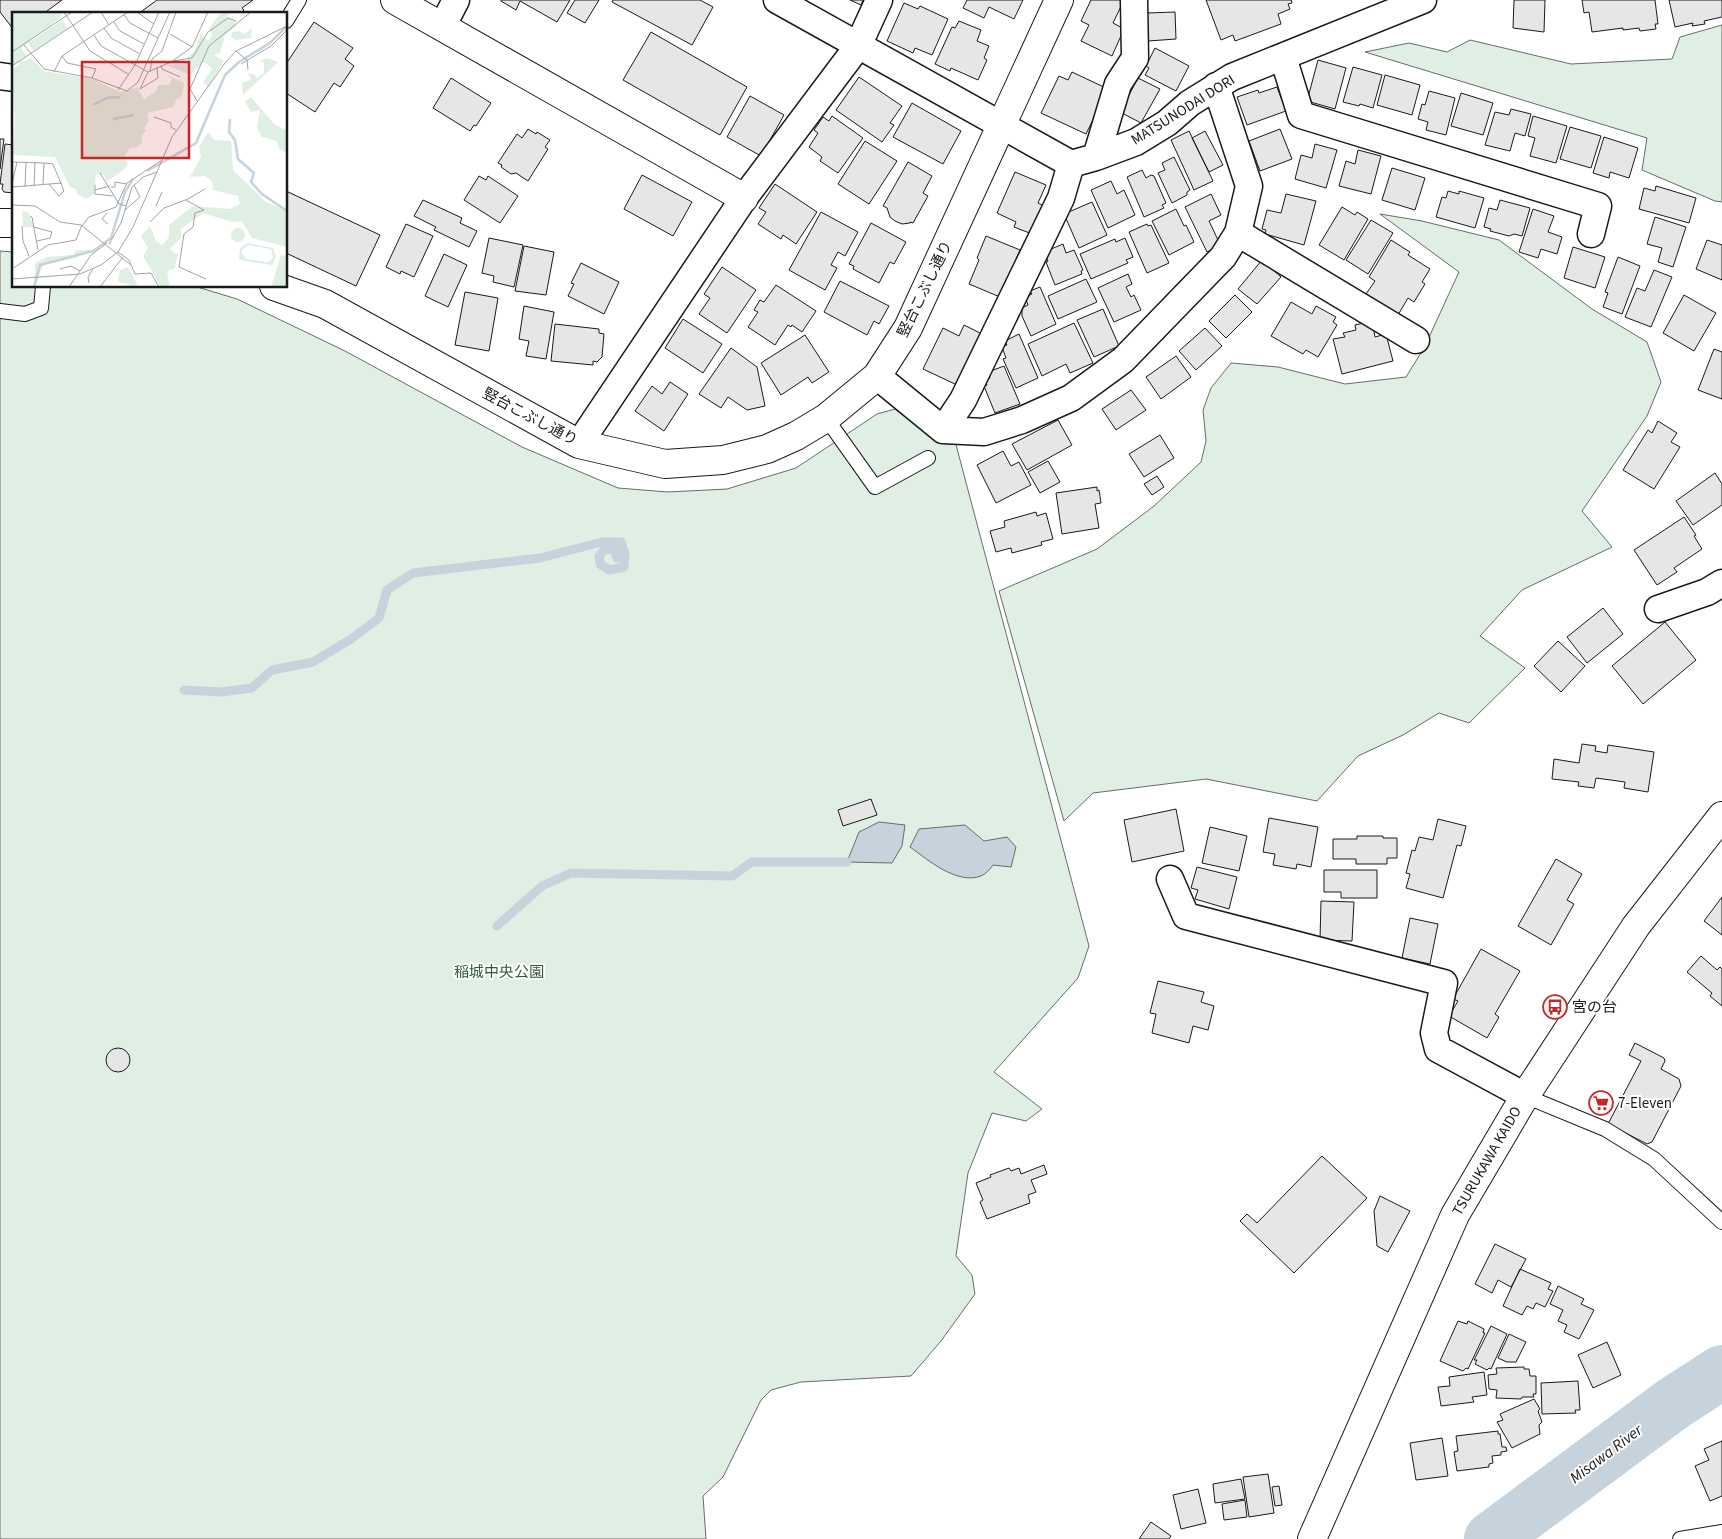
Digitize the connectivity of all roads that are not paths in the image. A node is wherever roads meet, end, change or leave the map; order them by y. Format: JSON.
{"nodes":[{"id":1,"x":299,"y":0,"type":"edge"},
{"id":2,"x":395,"y":0,"type":"edge"},
{"id":3,"x":456,"y":0,"type":"edge"},
{"id":4,"x":777,"y":0,"type":"edge"},
{"id":5,"x":879,"y":0,"type":"edge"},
{"id":6,"x":1060,"y":0,"type":"edge"},
{"id":7,"x":1134,"y":0,"type":"edge"},
{"id":8,"x":1423,"y":0,"type":"edge"},
{"id":9,"x":288,"y":18,"type":"edge"},
{"id":10,"x":442,"y":27,"type":"junction"},
{"id":11,"x":858,"y":46,"type":"junction"},
{"id":12,"x":1283,"y":56,"type":"junction"},
{"id":13,"x":1216,"y":86,"type":"junction"},
{"id":14,"x":1002,"y":124,"type":"junction"},
{"id":15,"x":1096,"y":157,"type":"junction"},
{"id":16,"x":1071,"y":164,"type":"junction"},
{"id":17,"x":744,"y":198,"type":"junction"},
{"id":18,"x":1238,"y":234,"type":"junction"},
{"id":19,"x":1591,"y":234,"type":"dead end"},
{"id":20,"x":43,"y":288,"type":"edge"},
{"id":21,"x":280,"y":288,"type":"edge"},
{"id":22,"x":0,"y":311,"type":"edge"},
{"id":23,"x":1416,"y":340,"type":"dead end"},
{"id":24,"x":878,"y":376,"type":"junction"},
{"id":25,"x":826,"y":418,"type":"junction"},
{"id":26,"x":943,"y":430,"type":"junction"},
{"id":27,"x":579,"y":444,"type":"junction"},
{"id":28,"x":928,"y":458,"type":"dead end"},
{"id":29,"x":1722,"y":583,"type":"edge"},
{"id":30,"x":1658,"y":609,"type":"dead end"},
{"id":31,"x":1722,"y":816,"type":"edge"},
{"id":32,"x":1170,"y":879,"type":"dead end"},
{"id":33,"x":1525,"y":1096,"type":"junction"},
{"id":34,"x":1722,"y":1222,"type":"edge"},
{"id":35,"x":1722,"y":1532,"type":"edge"},
{"id":36,"x":1312,"y":1539,"type":"edge"},
{"id":37,"x":1680,"y":1539,"type":"edge"}],
"edges":[{"from":1,"to":9,"type":"lane"},
{"from":2,"to":10,"type":"street"},
{"from":3,"to":10,"type":"street"},
{"from":4,"to":11,"type":"street"},
{"from":5,"to":11,"type":"street"},
{"from":6,"to":14,"type":"street","name":"竪台こぶし通り"},
{"from":7,"to":15,"type":"street"},
{"from":8,"to":12,"type":"street","name":"MATSUNODAI DORI"},
{"from":10,"to":17,"type":"street"},
{"from":11,"to":14,"type":"street"},
{"from":11,"to":17,"type":"street"},
{"from":12,"to":13,"type":"street","name":"MATSUNODAI DORI"},
{"from":12,"to":19,"type":"street"},
{"from":13,"to":15,"type":"street","name":"MATSUNODAI DORI"},
{"from":13,"to":18,"type":"street"},
{"from":14,"to":16,"type":"street"},
{"from":14,"to":24,"type":"street","name":"竪台こぶし通り"},
{"from":15,"to":16,"type":"street","name":"MATSUNODAI DORI"},
{"from":16,"to":26,"type":"street"},
{"from":17,"to":27,"type":"street"},
{"from":18,"to":23,"type":"street"},
{"from":18,"to":26,"type":"street"},
{"from":20,"to":22,"type":"lane"},
{"from":21,"to":27,"type":"street","name":"竪台こぶし通り"},
{"from":24,"to":25,"type":"street","name":"竪台こぶし通り"},
{"from":24,"to":26,"type":"street"},
{"from":25,"to":27,"type":"street","name":"竪台こぶし通り"},
{"from":25,"to":28,"type":"lane"},
{"from":29,"to":30,"type":"street"},
{"from":31,"to":33,"type":"street","name":"TSURUKAWA KAIDO"},
{"from":32,"to":33,"type":"street"},
{"from":33,"to":34,"type":"lane"},
{"from":33,"to":36,"type":"street","name":"TSURUKAWA KAIDO"},
{"from":35,"to":37,"type":"lane"}]}
